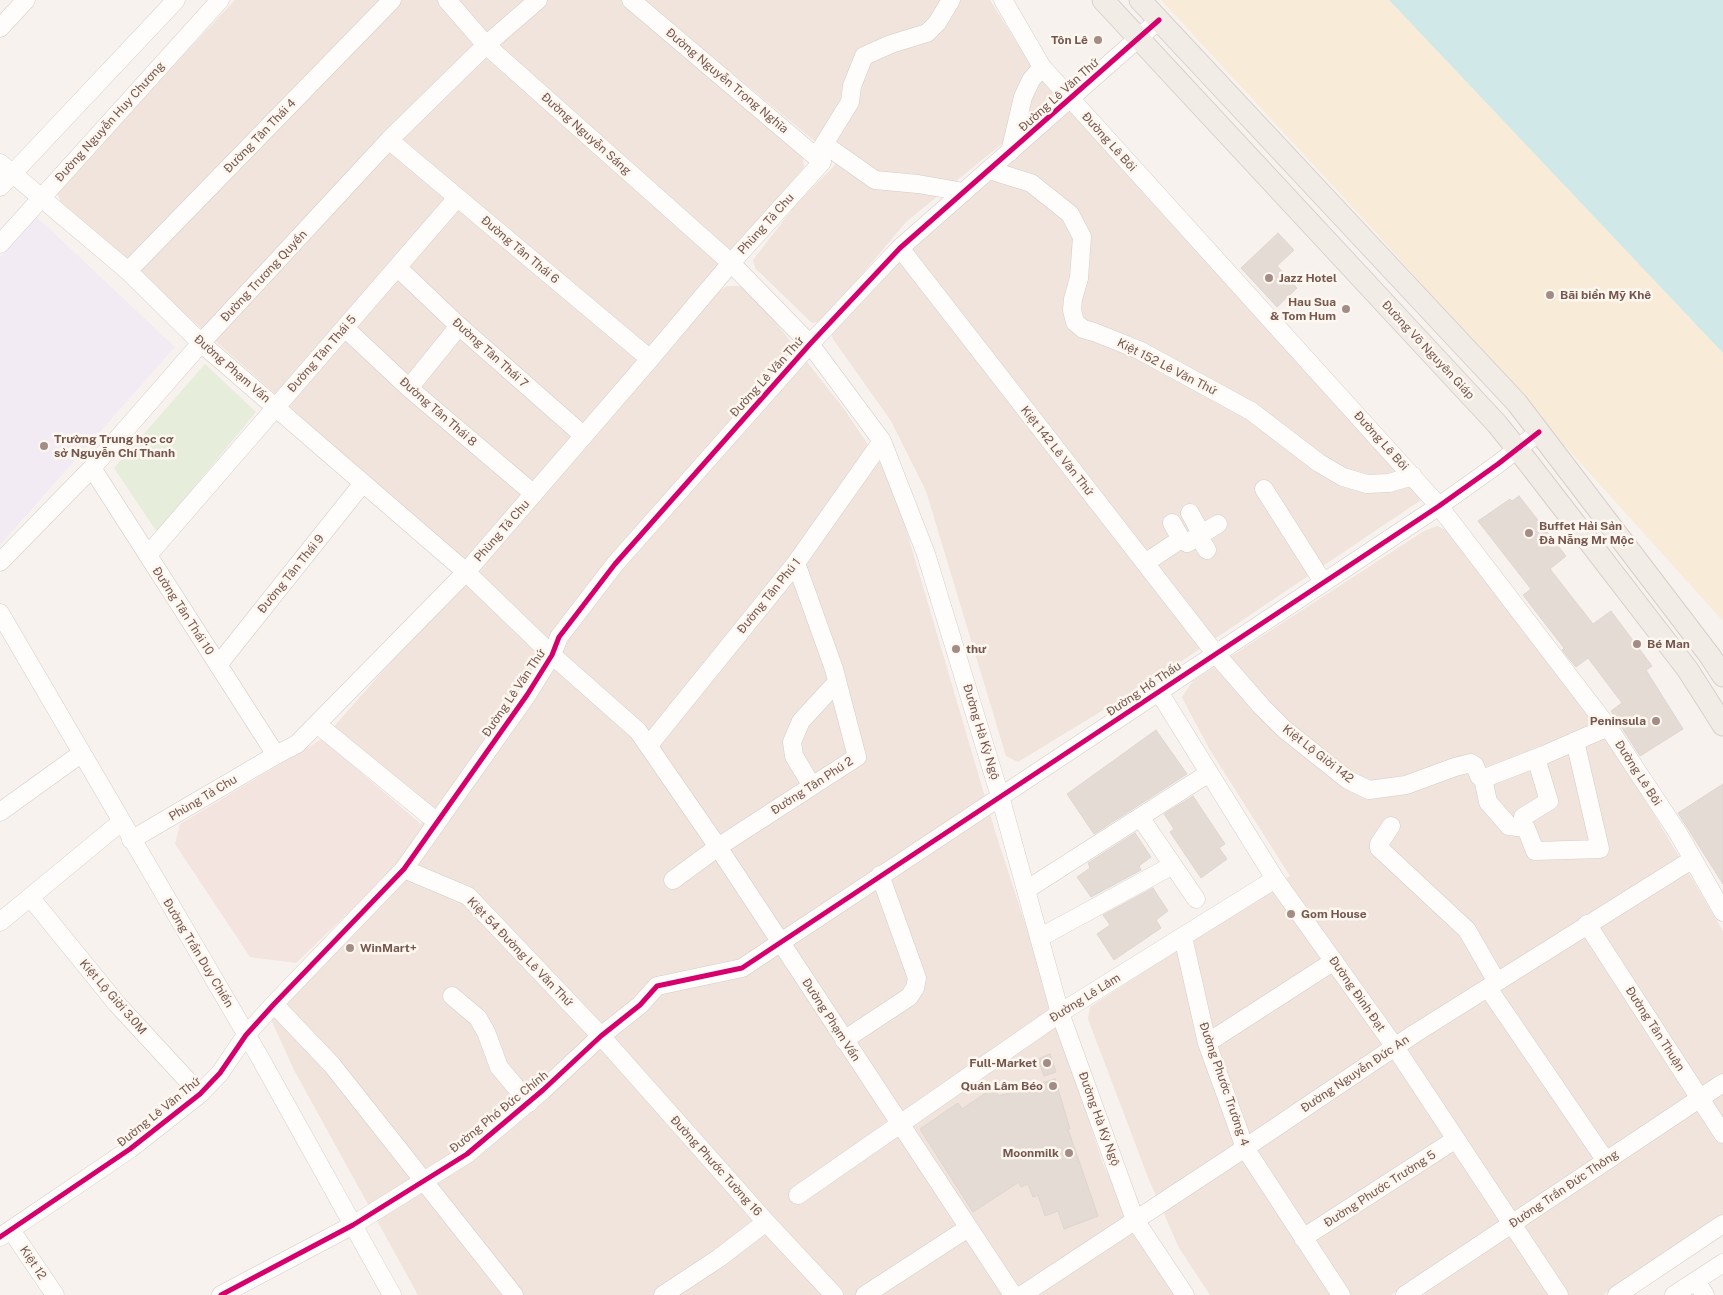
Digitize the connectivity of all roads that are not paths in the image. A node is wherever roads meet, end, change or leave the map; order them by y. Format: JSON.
{"nodes":[{"id":1,"x":26,"y":0,"type":"edge"},
{"id":2,"x":176,"y":0,"type":"edge"},
{"id":3,"x":220,"y":0,"type":"edge"},
{"id":4,"x":392,"y":0,"type":"edge"},
{"id":5,"x":447,"y":0,"type":"edge"},
{"id":6,"x":538,"y":0,"type":"edge"},
{"id":7,"x":632,"y":0,"type":"edge"},
{"id":8,"x":951,"y":0,"type":"edge"},
{"id":9,"x":1003,"y":0,"type":"edge"},
{"id":10,"x":1103,"y":0,"type":"edge"},
{"id":11,"x":1140,"y":0,"type":"edge"},
{"id":12,"x":1159,"y":20,"type":"junction"},
{"id":13,"x":0,"y":28,"type":"edge"},
{"id":14,"x":1139,"y":38,"type":"junction"},
{"id":15,"x":486,"y":45,"type":"junction"},
{"id":16,"x":1042,"y":67,"type":"junction"},
{"id":17,"x":1069,"y":98,"type":"junction"},
{"id":18,"x":389,"y":140,"type":"junction"},
{"id":19,"x":1010,"y":152,"type":"junction"},
{"id":20,"x":821,"y":154,"type":"junction"},
{"id":21,"x":6,"y":168,"type":"edge"},
{"id":22,"x":989,"y":170,"type":"junction"},
{"id":23,"x":0,"y":187,"type":"edge"},
{"id":24,"x":964,"y":192,"type":"junction"},
{"id":25,"x":42,"y":197,"type":"junction"},
{"id":26,"x":457,"y":198,"type":"junction"},
{"id":27,"x":0,"y":244,"type":"edge"},
{"id":28,"x":900,"y":248,"type":"junction"},
{"id":29,"x":731,"y":263,"type":"junction"},
{"id":30,"x":397,"y":267,"type":"junction"},
{"id":31,"x":128,"y":271,"type":"junction"},
{"id":32,"x":459,"y":326,"type":"junction"},
{"id":33,"x":344,"y":328,"type":"junction"},
{"id":34,"x":201,"y":343,"type":"junction"},
{"id":35,"x":810,"y":344,"type":"junction"},
{"id":36,"x":650,"y":359,"type":"junction"},
{"id":37,"x":409,"y":388,"type":"junction"},
{"id":38,"x":276,"y":407,"type":"junction"},
{"id":39,"x":1539,"y":432,"type":"junction"},
{"id":40,"x":584,"y":436,"type":"junction"},
{"id":41,"x":882,"y":441,"type":"junction"},
{"id":42,"x":1516,"y":449,"type":"junction"},
{"id":43,"x":92,"y":468,"type":"junction"},
{"id":44,"x":1413,"y":476,"type":"junction"},
{"id":45,"x":363,"y":483,"type":"junction"},
{"id":46,"x":1264,"y":489,"type":"dead end"},
{"id":47,"x":534,"y":494,"type":"junction"},
{"id":48,"x":1439,"y":506,"type":"junction"},
{"id":49,"x":1190,"y":513,"type":"dead end"},
{"id":50,"x":1172,"y":523,"type":"dead end"},
{"id":51,"x":1218,"y":524,"type":"dead end"},
{"id":52,"x":1197,"y":540,"type":"junction"},
{"id":53,"x":148,"y":555,"type":"junction"},
{"id":54,"x":0,"y":562,"type":"edge"},
{"id":55,"x":796,"y":563,"type":"junction"},
{"id":56,"x":1145,"y":563,"type":"junction"},
{"id":57,"x":466,"y":572,"type":"junction"},
{"id":58,"x":1323,"y":582,"type":"junction"},
{"id":59,"x":0,"y":614,"type":"edge"},
{"id":60,"x":1215,"y":653,"type":"junction"},
{"id":61,"x":552,"y":656,"type":"junction"},
{"id":62,"x":218,"y":665,"type":"junction"},
{"id":63,"x":1723,"y":676,"type":"edge"},
{"id":64,"x":837,"y":682,"type":"junction"},
{"id":65,"x":1159,"y":692,"type":"junction"},
{"id":66,"x":317,"y":724,"type":"junction"},
{"id":67,"x":1723,"y":726,"type":"edge"},
{"id":68,"x":1608,"y":727,"type":"junction"},
{"id":69,"x":1575,"y":741,"type":"junction"},
{"id":70,"x":649,"y":745,"type":"junction"},
{"id":71,"x":82,"y":753,"type":"junction"},
{"id":72,"x":276,"y":754,"type":"junction"},
{"id":73,"x":1536,"y":758,"type":"junction"},
{"id":74,"x":1209,"y":773,"type":"junction"},
{"id":75,"x":1483,"y":778,"type":"junction"},
{"id":76,"x":812,"y":786,"type":"junction"},
{"id":77,"x":1000,"y":796,"type":"junction"},
{"id":78,"x":0,"y":812,"type":"edge"},
{"id":79,"x":1140,"y":817,"type":"junction"},
{"id":80,"x":1523,"y":817,"type":"dead end"},
{"id":81,"x":121,"y":822,"type":"junction"},
{"id":82,"x":437,"y":822,"type":"junction"},
{"id":83,"x":1391,"y":826,"type":"dead end"},
{"id":84,"x":131,"y":840,"type":"junction"},
{"id":85,"x":718,"y":847,"type":"junction"},
{"id":86,"x":1693,"y":859,"type":"junction"},
{"id":87,"x":1173,"y":865,"type":"junction"},
{"id":88,"x":404,"y":869,"type":"junction"},
{"id":89,"x":880,"y":875,"type":"junction"},
{"id":90,"x":1276,"y":879,"type":"junction"},
{"id":91,"x":673,"y":880,"type":"dead end"},
{"id":92,"x":1026,"y":890,"type":"junction"},
{"id":93,"x":30,"y":897,"type":"junction"},
{"id":94,"x":1196,"y":899,"type":"dead end"},
{"id":95,"x":1723,"y":912,"type":"edge"},
{"id":96,"x":0,"y":922,"type":"edge"},
{"id":97,"x":1587,"y":924,"type":"junction"},
{"id":98,"x":1183,"y":937,"type":"junction"},
{"id":99,"x":1039,"y":938,"type":"junction"},
{"id":100,"x":780,"y":942,"type":"junction"},
{"id":101,"x":1334,"y":961,"type":"junction"},
{"id":102,"x":1492,"y":985,"type":"junction"},
{"id":103,"x":452,"y":996,"type":"dead end"},
{"id":104,"x":274,"y":1004,"type":"junction"},
{"id":105,"x":1060,"y":1013,"type":"junction"},
{"id":106,"x":246,"y":1036,"type":"junction"},
{"id":107,"x":601,"y":1036,"type":"junction"},
{"id":108,"x":844,"y":1040,"type":"junction"},
{"id":109,"x":1208,"y":1042,"type":"junction"},
{"id":110,"x":1395,"y":1047,"type":"junction"},
{"id":111,"x":1723,"y":1084,"type":"edge"},
{"id":112,"x":200,"y":1094,"type":"junction"},
{"id":113,"x":1700,"y":1097,"type":"junction"},
{"id":114,"x":528,"y":1103,"type":"junction"},
{"id":115,"x":900,"y":1125,"type":"junction"},
{"id":116,"x":1723,"y":1134,"type":"edge"},
{"id":117,"x":1456,"y":1140,"type":"junction"},
{"id":118,"x":1245,"y":1148,"type":"junction"},
{"id":119,"x":1606,"y":1161,"type":"junction"},
{"id":120,"x":424,"y":1181,"type":"junction"},
{"id":121,"x":798,"y":1195,"type":"dead end"},
{"id":122,"x":1135,"y":1220,"type":"junction"},
{"id":123,"x":766,"y":1222,"type":"junction"},
{"id":124,"x":1512,"y":1224,"type":"junction"},
{"id":125,"x":1723,"y":1224,"type":"edge"},
{"id":126,"x":353,"y":1225,"type":"junction"},
{"id":127,"x":968,"y":1228,"type":"junction"},
{"id":128,"x":5,"y":1234,"type":"edge"},
{"id":129,"x":1303,"y":1238,"type":"junction"},
{"id":130,"x":1723,"y":1263,"type":"edge"},
{"id":131,"x":1700,"y":1288,"type":"edge"},
{"id":132,"x":55,"y":1295,"type":"edge"},
{"id":133,"x":221,"y":1295,"type":"edge"},
{"id":134,"x":392,"y":1295,"type":"edge"},
{"id":135,"x":514,"y":1295,"type":"edge"},
{"id":136,"x":663,"y":1295,"type":"edge"},
{"id":137,"x":834,"y":1295,"type":"edge"},
{"id":138,"x":864,"y":1295,"type":"edge"},
{"id":139,"x":1013,"y":1295,"type":"edge"},
{"id":140,"x":1022,"y":1295,"type":"edge"},
{"id":141,"x":1185,"y":1295,"type":"edge"},
{"id":142,"x":1341,"y":1295,"type":"edge"},
{"id":143,"x":1405,"y":1295,"type":"edge"},
{"id":144,"x":1559,"y":1295,"type":"edge"},
{"id":145,"x":1617,"y":1295,"type":"edge"},
{"id":146,"x":1674,"y":1295,"type":"edge"}],
"edges":[{"from":1,"to":13,"type":"street"},
{"from":2,"to":21,"type":"street"},
{"from":3,"to":25,"type":"street","name":"Đường Nguyễn Huy Chương"},
{"from":4,"to":31,"type":"street","name":"Đường Tân Thái 4"},
{"from":5,"to":15,"type":"street","name":"Đường Nguyễn Sáng"},
{"from":6,"to":15,"type":"street","name":"Đường Trương Quyền"},
{"from":7,"to":20,"type":"street","name":"Đường Nguyễn Trọng Nghĩa"},
{"from":8,"to":20,"type":"street","name":"Phùng Tả Chu"},
{"from":9,"to":16,"type":"street","name":"Đường Lê Bôi"},
{"from":10,"to":14,"type":"main road","name":"Đường Võ Nguyên Giáp"},
{"from":11,"to":12,"type":"main road"},
{"from":12,"to":14,"type":"street","name":"Đường Lê Văn Thứ"},
{"from":12,"to":39,"type":"main road"},
{"from":14,"to":17,"type":"street","name":"Đường Lê Văn Thứ"},
{"from":14,"to":42,"type":"main road","name":"Đường Võ Nguyên Giáp"},
{"from":15,"to":18,"type":"street","name":"Đường Trương Quyền"},
{"from":15,"to":29,"type":"street","name":"Đường Nguyễn Sáng"},
{"from":16,"to":17,"type":"street","name":"Đường Lê Bôi"},
{"from":16,"to":19,"type":"street"},
{"from":17,"to":19,"type":"street","name":"Đường Lê Văn Thứ"},
{"from":17,"to":44,"type":"street","name":"Đường Lê Bôi"},
{"from":18,"to":26,"type":"street","name":"Đường Tân Thái 6"},
{"from":18,"to":34,"type":"street","name":"Đường Trương Quyền"},
{"from":19,"to":22,"type":"street","name":"Đường Lê Văn Thứ"},
{"from":20,"to":24,"type":"street","name":"Đường Nguyễn Trọng Nghĩa"},
{"from":20,"to":29,"type":"street","name":"Phùng Tả Chu"},
{"from":21,"to":23,"type":"street"},
{"from":21,"to":25,"type":"street","name":"Đường Phạm Vấn"},
{"from":22,"to":24,"type":"street","name":"Đường Lê Văn Thứ"},
{"from":22,"to":44,"type":"street","name":"Kiệt 152 Lê Văn Thứ"},
{"from":24,"to":28,"type":"street","name":"Đường Lê Văn Thứ"},
{"from":25,"to":27,"type":"street","name":"Đường Nguyễn Huy Chương"},
{"from":25,"to":31,"type":"street","name":"Đường Phạm Vấn"},
{"from":26,"to":30,"type":"street","name":"Đường Tân Thái 5"},
{"from":26,"to":36,"type":"street","name":"Đường Tân Thái 6"},
{"from":28,"to":35,"type":"street","name":"Đường Lê Văn Thứ"},
{"from":28,"to":56,"type":"street","name":"Kiệt 142 Lê Văn Thứ"},
{"from":29,"to":35,"type":"street","name":"Đường Hà Kỳ Ngộ"},
{"from":29,"to":36,"type":"street","name":"Phùng Tả Chu"},
{"from":30,"to":32,"type":"street","name":"Đường Tân Thái 7"},
{"from":30,"to":33,"type":"street","name":"Đường Tân Thái 5"},
{"from":31,"to":34,"type":"street","name":"Đường Phạm Vấn"},
{"from":32,"to":37,"type":"street"},
{"from":32,"to":40,"type":"street","name":"Đường Tân Thái 7"},
{"from":33,"to":37,"type":"street","name":"Đường Tân Thái 8"},
{"from":33,"to":38,"type":"street","name":"Đường Tân Thái 5"},
{"from":34,"to":38,"type":"street","name":"Đường Phạm Vấn"},
{"from":34,"to":43,"type":"street","name":"Đường Trương Quyền"},
{"from":35,"to":41,"type":"street","name":"Đường Hà Kỳ Ngộ"},
{"from":35,"to":61,"type":"street","name":"Đường Lê Văn Thứ"},
{"from":36,"to":40,"type":"street","name":"Phùng Tả Chu"},
{"from":37,"to":47,"type":"street","name":"Đường Tân Thái 8"},
{"from":38,"to":45,"type":"street","name":"Đường Phạm Vấn"},
{"from":38,"to":53,"type":"street","name":"Đường Tân Thái 5"},
{"from":39,"to":42,"type":"street","name":"Đường Hồ Thấu"},
{"from":39,"to":63,"type":"main road"},
{"from":40,"to":47,"type":"street","name":"Phùng Tả Chu"},
{"from":41,"to":55,"type":"street","name":"Đường Tân Phú 1"},
{"from":41,"to":77,"type":"street","name":"Đường Hà Kỳ Ngộ"},
{"from":42,"to":48,"type":"street","name":"Đường Hồ Thấu"},
{"from":42,"to":67,"type":"main road","name":"Đường Võ Nguyên Giáp"},
{"from":43,"to":53,"type":"street","name":"Đường Tân Thái 10"},
{"from":43,"to":54,"type":"street","name":"Đường Trương Quyền"},
{"from":44,"to":48,"type":"street","name":"Đường Lê Bôi"},
{"from":45,"to":57,"type":"street","name":"Đường Phạm Vấn"},
{"from":45,"to":62,"type":"street","name":"Đường Tân Thái 9"},
{"from":46,"to":58,"type":"street"},
{"from":47,"to":57,"type":"street","name":"Phùng Tả Chu"},
{"from":48,"to":58,"type":"street","name":"Đường Hồ Thấu"},
{"from":48,"to":68,"type":"street","name":"Đường Lê Bôi"},
{"from":49,"to":52,"type":"street"},
{"from":50,"to":52,"type":"street"},
{"from":51,"to":52,"type":"street"},
{"from":52,"to":56,"type":"street"},
{"from":53,"to":62,"type":"street","name":"Đường Tân Thái 10"},
{"from":55,"to":64,"type":"street","name":"Đường Tân Phú 2"},
{"from":55,"to":70,"type":"street","name":"Đường Tân Phú 1"},
{"from":56,"to":60,"type":"street","name":"Kiệt 142 Lê Văn Thứ"},
{"from":57,"to":61,"type":"street","name":"Đường Phạm Vấn"},
{"from":57,"to":66,"type":"street","name":"Phùng Tả Chu"},
{"from":58,"to":60,"type":"street","name":"Đường Hồ Thấu"},
{"from":59,"to":71,"type":"street","name":"Đường Trần Duy Chiến"},
{"from":60,"to":65,"type":"street","name":"Đường Hồ Thấu"},
{"from":60,"to":75,"type":"street","name":"Kiệt Lộ Giời 142"},
{"from":61,"to":70,"type":"street","name":"Đường Phạm Vấn"},
{"from":61,"to":82,"type":"street","name":"Đường Lê Văn Thứ"},
{"from":62,"to":72,"type":"street","name":"Đường Tân Thái 10"},
{"from":64,"to":76,"type":"street"},
{"from":64,"to":76,"type":"street","name":"Đường Tân Phú 2"},
{"from":65,"to":74,"type":"street","name":"Đường Đinh Đạt"},
{"from":65,"to":77,"type":"street","name":"Đường Hồ Thấu"},
{"from":66,"to":72,"type":"street","name":"Phùng Tả Chu"},
{"from":66,"to":82,"type":"street"},
{"from":68,"to":69,"type":"street"},
{"from":68,"to":86,"type":"street","name":"Đường Lê Bôi"},
{"from":69,"to":73,"type":"street"},
{"from":69,"to":75,"type":"street"},
{"from":70,"to":85,"type":"street","name":"Đường Phạm Vấn"},
{"from":71,"to":78,"type":"street"},
{"from":71,"to":81,"type":"street","name":"Đường Trần Duy Chiến"},
{"from":72,"to":84,"type":"street","name":"Phùng Tả Chu"},
{"from":73,"to":75,"type":"street"},
{"from":73,"to":80,"type":"street"},
{"from":74,"to":79,"type":"street"},
{"from":74,"to":90,"type":"street","name":"Đường Đinh Đạt"},
{"from":76,"to":85,"type":"street","name":"Đường Tân Phú 2"},
{"from":77,"to":89,"type":"street","name":"Đường Hồ Thấu"},
{"from":77,"to":92,"type":"street","name":"Đường Hà Kỳ Ngộ"},
{"from":79,"to":87,"type":"street"},
{"from":79,"to":92,"type":"street"},
{"from":81,"to":84,"type":"street","name":"Đường Trần Duy Chiến"},
{"from":81,"to":93,"type":"street"},
{"from":82,"to":88,"type":"street","name":"Đường Lê Văn Thứ"},
{"from":83,"to":102,"type":"street"},
{"from":84,"to":106,"type":"street","name":"Đường Trần Duy Chiến"},
{"from":85,"to":91,"type":"street","name":"Đường Tân Phú 2"},
{"from":85,"to":100,"type":"street","name":"Đường Phạm Vấn"},
{"from":86,"to":95,"type":"street","name":"Đường Lê Bôi"},
{"from":86,"to":97,"type":"street","name":"Đường Nguyễn Đức An"},
{"from":87,"to":94,"type":"street"},
{"from":87,"to":99,"type":"street"},
{"from":88,"to":104,"type":"street","name":"Đường Lê Văn Thứ"},
{"from":88,"to":107,"type":"street","name":"Kiệt 54 Đường Lê Văn Thứ"},
{"from":89,"to":100,"type":"street","name":"Đường Hồ Thấu"},
{"from":89,"to":108,"type":"street"},
{"from":90,"to":98,"type":"street","name":"Đường Lê Lâm"},
{"from":90,"to":101,"type":"street","name":"Đường Đinh Đạt"},
{"from":92,"to":99,"type":"street","name":"Đường Hà Kỳ Ngộ"},
{"from":93,"to":96,"type":"street"},
{"from":93,"to":112,"type":"street","name":"Kiệt Lộ Giời 3.0M"},
{"from":97,"to":102,"type":"street","name":"Đường Nguyễn Đức An"},
{"from":97,"to":113,"type":"street","name":"Đường Tân Thuận"},
{"from":98,"to":105,"type":"street","name":"Đường Lê Lâm"},
{"from":98,"to":109,"type":"street","name":"Đường Phước Trường 4"},
{"from":99,"to":105,"type":"street","name":"Đường Hà Kỳ Ngộ"},
{"from":100,"to":107,"type":"street","name":"Đường Phó Đức Chính"},
{"from":100,"to":108,"type":"street","name":"Đường Phạm Vấn"},
{"from":101,"to":109,"type":"street"},
{"from":101,"to":110,"type":"street","name":"Đường Đinh Đạt"},
{"from":102,"to":110,"type":"street","name":"Đường Nguyễn Đức An"},
{"from":102,"to":119,"type":"street"},
{"from":103,"to":114,"type":"street"},
{"from":104,"to":106,"type":"street","name":"Đường Lê Văn Thứ"},
{"from":104,"to":120,"type":"street"},
{"from":105,"to":115,"type":"street","name":"Đường Lê Lâm"},
{"from":105,"to":122,"type":"street","name":"Đường Hà Kỳ Ngộ"},
{"from":106,"to":112,"type":"street","name":"Đường Lê Văn Thứ"},
{"from":106,"to":126,"type":"street","name":"Đường Trần Duy Chiến"},
{"from":107,"to":114,"type":"street","name":"Đường Phó Đức Chính"},
{"from":107,"to":123,"type":"street","name":"Đường Phước Tường 16"},
{"from":108,"to":115,"type":"street","name":"Đường Phạm Vấn"},
{"from":109,"to":118,"type":"street","name":"Đường Phước Trường 4"},
{"from":110,"to":117,"type":"street","name":"Đường Đinh Đạt"},
{"from":110,"to":118,"type":"street","name":"Đường Nguyễn Đức An"},
{"from":111,"to":113,"type":"street","name":"Đường Trần Đức Thông"},
{"from":112,"to":128,"type":"street","name":"Đường Lê Văn Thứ"},
{"from":113,"to":116,"type":"street","name":"Đường Tân Thuận"},
{"from":113,"to":119,"type":"street","name":"Đường Trần Đức Thông"},
{"from":114,"to":120,"type":"street","name":"Đường Phó Đức Chính"},
{"from":115,"to":121,"type":"street","name":"Đường Lê Lâm"},
{"from":115,"to":127,"type":"street","name":"Đường Phạm Vấn"},
{"from":117,"to":124,"type":"street","name":"Đường Đinh Đạt"},
{"from":117,"to":129,"type":"street","name":"Đường Phước Trường 5"},
{"from":118,"to":122,"type":"street","name":"Đường Nguyễn Đức An"},
{"from":118,"to":129,"type":"street","name":"Đường Phước Trường 4"},
{"from":119,"to":124,"type":"street","name":"Đường Trần Đức Thông"},
{"from":120,"to":126,"type":"street","name":"Đường Phó Đức Chính"},
{"from":120,"to":135,"type":"street"},
{"from":122,"to":140,"type":"street","name":"Đường Nguyễn Đức An"},
{"from":122,"to":141,"type":"street","name":"Đường Hà Kỳ Ngộ"},
{"from":123,"to":136,"type":"street"},
{"from":123,"to":137,"type":"street","name":"Đường Phước Tường 16"},
{"from":124,"to":143,"type":"street","name":"Đường Trần Đức Thông"},
{"from":124,"to":144,"type":"street","name":"Đường Đinh Đạt"},
{"from":125,"to":145,"type":"street"},
{"from":126,"to":133,"type":"street","name":"Đường Phó Đức Chính"},
{"from":126,"to":134,"type":"street","name":"Đường Trần Duy Chiến"},
{"from":127,"to":138,"type":"street"},
{"from":127,"to":139,"type":"street","name":"Đường Phạm Vấn"},
{"from":128,"to":132,"type":"street","name":"Kiệt 12"},
{"from":129,"to":142,"type":"street","name":"Đường Phước Trường 4"},
{"from":130,"to":131,"type":"street"},
{"from":131,"to":146,"type":"street"}]}
